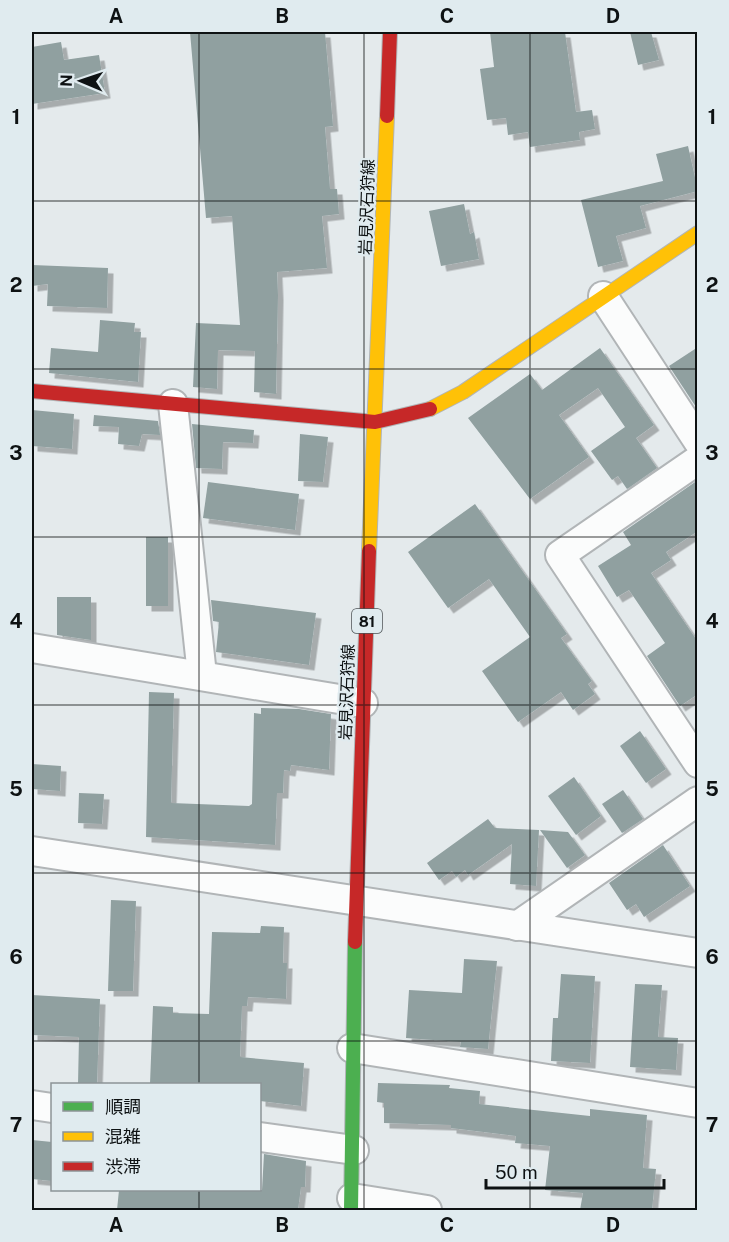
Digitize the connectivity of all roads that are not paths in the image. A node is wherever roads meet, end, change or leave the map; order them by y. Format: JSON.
{"nodes":[{"id":1,"x":390,"y":32,"type":"edge"},
{"id":2,"x":698,"y":233,"type":"edge"},
{"id":3,"x":603,"y":296,"type":"junction"},
{"id":4,"x":32,"y":391,"type":"edge"},
{"id":5,"x":173,"y":404,"type":"junction"},
{"id":6,"x":375,"y":422,"type":"junction"},
{"id":7,"x":698,"y":441,"type":"edge"},
{"id":8,"x":698,"y":460,"type":"edge"},
{"id":9,"x":32,"y":648,"type":"edge"},
{"id":10,"x":202,"y":675,"type":"junction"},
{"id":11,"x":363,"y":703,"type":"junction"},
{"id":12,"x":698,"y":763,"type":"edge"},
{"id":13,"x":698,"y":801,"type":"edge"},
{"id":14,"x":32,"y":851,"type":"edge"},
{"id":15,"x":357,"y":902,"type":"junction"},
{"id":16,"x":517,"y":926,"type":"junction"},
{"id":17,"x":698,"y":953,"type":"edge"},
{"id":18,"x":352,"y":1048,"type":"junction"},
{"id":19,"x":698,"y":1103,"type":"edge"},
{"id":20,"x":32,"y":1105,"type":"edge"},
{"id":21,"x":51,"y":1108,"type":"edge"},
{"id":22,"x":261,"y":1137,"type":"edge"},
{"id":23,"x":354,"y":1150,"type":"junction"},
{"id":24,"x":352,"y":1204,"type":"edge"},
{"id":25,"x":427,"y":1210,"type":"edge"}],
"edges":[{"from":1,"to":6,"type":"main road","name":"岩見沢石狩線","number":"81"},
{"from":2,"to":3,"type":"main road"},
{"from":3,"to":6,"type":"main road"},
{"from":3,"to":7,"type":"street"},
{"from":4,"to":5,"type":"main road"},
{"from":5,"to":6,"type":"main road"},
{"from":5,"to":10,"type":"street"},
{"from":6,"to":11,"type":"main road","name":"岩見沢石狩線","number":"81"},
{"from":8,"to":12,"type":"street"},
{"from":9,"to":10,"type":"street"},
{"from":10,"to":11,"type":"street"},
{"from":11,"to":15,"type":"main road","name":"岩見沢石狩線","number":"81"},
{"from":13,"to":16,"type":"street"},
{"from":14,"to":15,"type":"street"},
{"from":15,"to":16,"type":"street"},
{"from":15,"to":18,"type":"main road","name":"岩見沢石狩線","number":"81"},
{"from":16,"to":17,"type":"street"},
{"from":18,"to":19,"type":"street"},
{"from":18,"to":23,"type":"main road","name":"岩見沢石狩線","number":"81"},
{"from":20,"to":21,"type":"street"},
{"from":22,"to":23,"type":"street"},
{"from":23,"to":24,"type":"main road","name":"岩見沢石狩線","number":"81"},
{"from":24,"to":25,"type":"street"}]}
